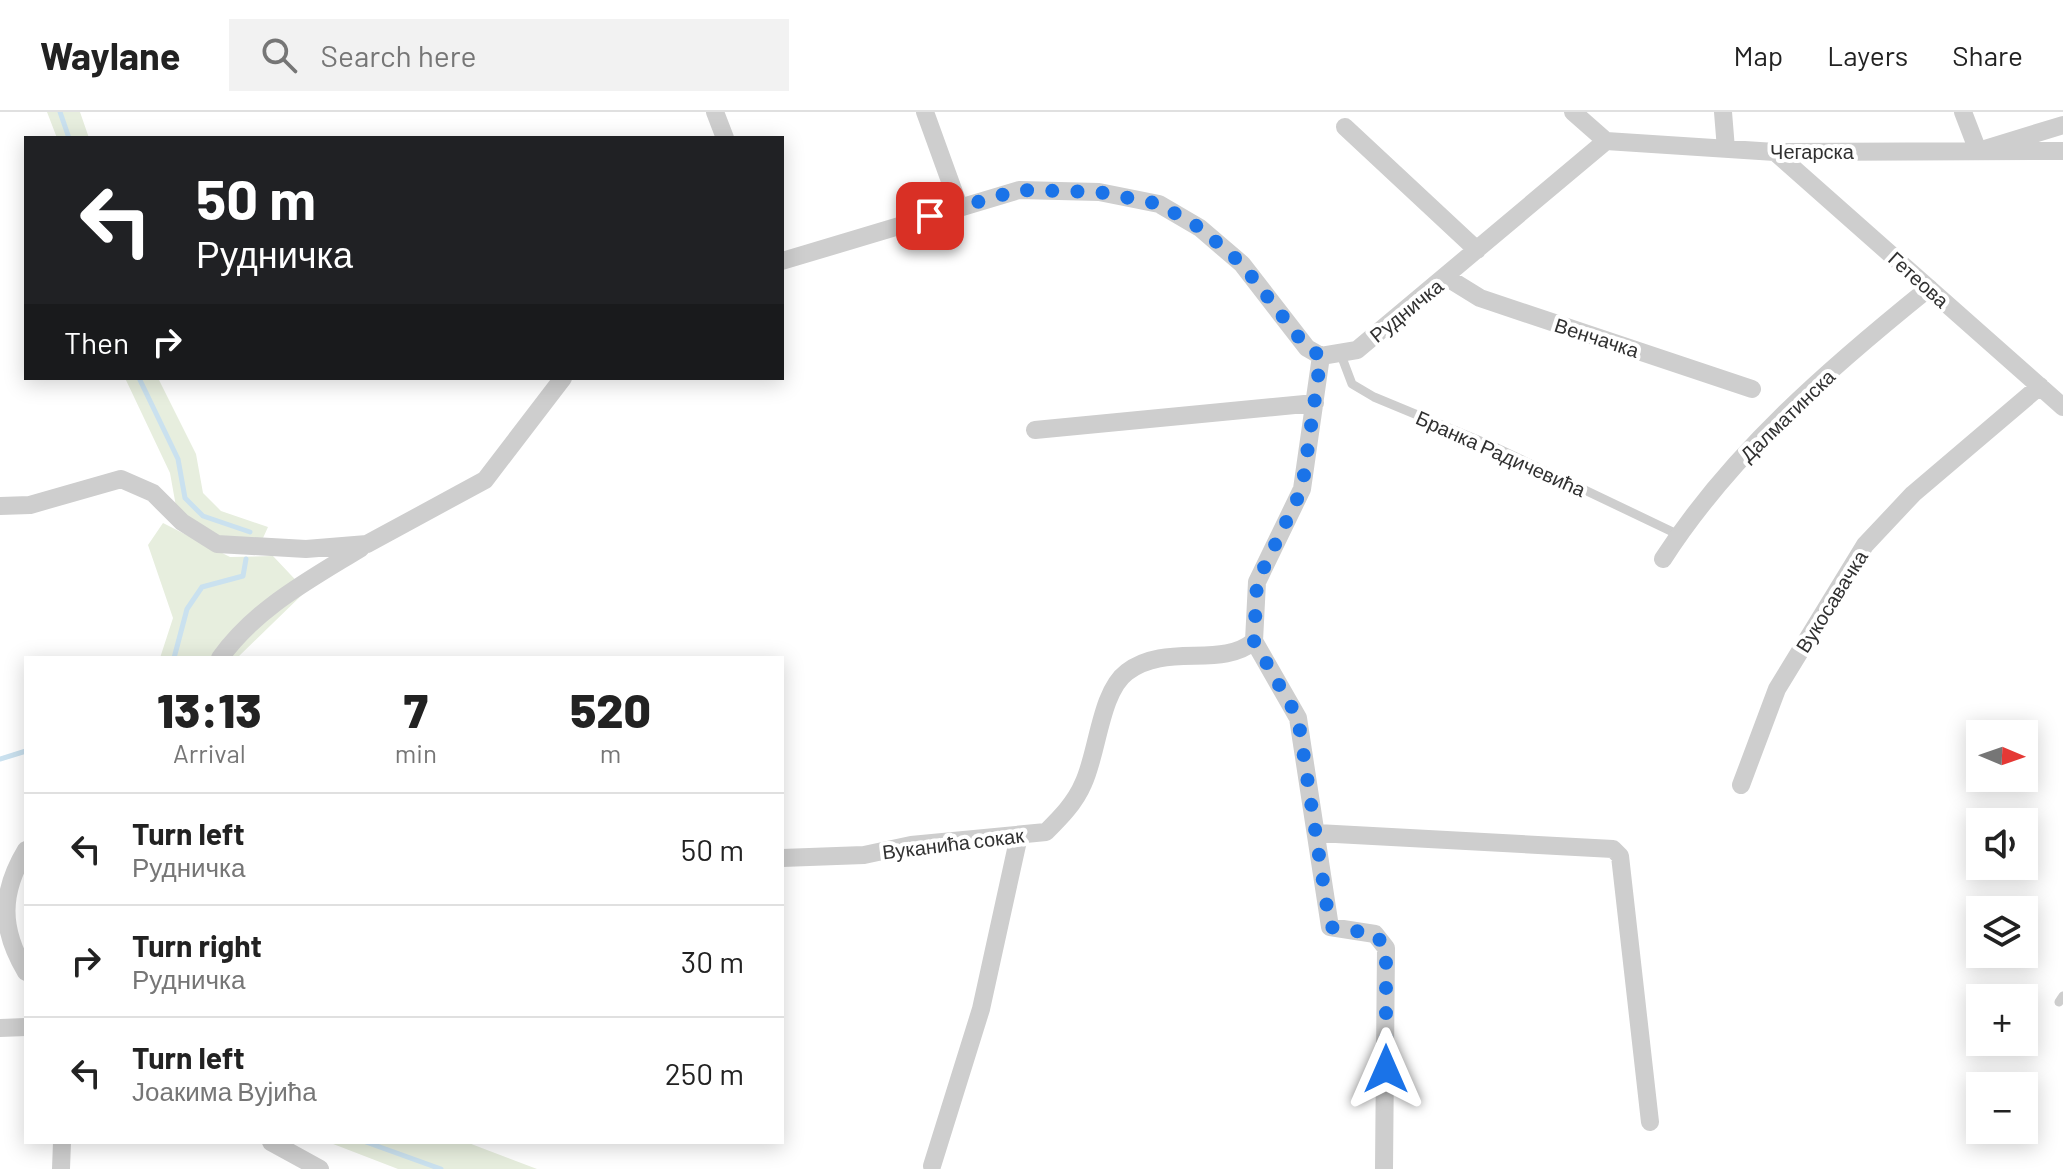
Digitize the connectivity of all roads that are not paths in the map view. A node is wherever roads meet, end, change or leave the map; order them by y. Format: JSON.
{"nodes":[{"id":1,"x":715,"y":112,"type":"edge"},
{"id":2,"x":925,"y":112,"type":"edge"},
{"id":3,"x":1573,"y":112,"type":"edge"},
{"id":4,"x":1723,"y":112,"type":"edge"},
{"id":5,"x":1963,"y":112,"type":"edge"},
{"id":6,"x":2063,"y":125,"type":"edge"},
{"id":7,"x":1345,"y":127,"type":"dead end"},
{"id":8,"x":724,"y":136,"type":"edge"},
{"id":9,"x":1606,"y":141,"type":"junction"},
{"id":10,"x":1726,"y":149,"type":"junction"},
{"id":11,"x":1978,"y":151,"type":"junction"},
{"id":12,"x":2063,"y":151,"type":"edge"},
{"id":13,"x":1775,"y":152,"type":"junction"},
{"id":14,"x":959,"y":206,"type":"junction"},
{"id":15,"x":1477,"y":250,"type":"junction"},
{"id":16,"x":784,"y":260,"type":"edge"},
{"id":17,"x":1446,"y":277,"type":"junction"},
{"id":18,"x":1929,"y":288,"type":"junction"},
{"id":19,"x":1341,"y":355,"type":"junction"},
{"id":20,"x":1321,"y":356,"type":"junction"},
{"id":21,"x":561,"y":380,"type":"edge"},
{"id":22,"x":2040,"y":386,"type":"junction"},
{"id":23,"x":1752,"y":389,"type":"dead end"},
{"id":24,"x":1315,"y":403,"type":"junction"},
{"id":25,"x":2063,"y":407,"type":"edge"},
{"id":26,"x":1035,"y":430,"type":"dead end"},
{"id":27,"x":0,"y":506,"type":"edge"},
{"id":28,"x":1679,"y":535,"type":"junction"},
{"id":29,"x":367,"y":544,"type":"junction"},
{"id":30,"x":1663,"y":559,"type":"dead end"},
{"id":31,"x":1254,"y":641,"type":"junction"},
{"id":32,"x":221,"y":656,"type":"edge"},
{"id":33,"x":1741,"y":785,"type":"dead end"},
{"id":34,"x":1317,"y":833,"type":"junction"},
{"id":35,"x":1019,"y":836,"type":"junction"},
{"id":36,"x":24,"y":853,"type":"edge"},
{"id":37,"x":784,"y":858,"type":"edge"},
{"id":38,"x":24,"y":969,"type":"edge"},
{"id":39,"x":24,"y":1027,"type":"edge"},
{"id":40,"x":0,"y":1028,"type":"edge"},
{"id":41,"x":1650,"y":1122,"type":"dead end"},
{"id":42,"x":62,"y":1144,"type":"edge"},
{"id":43,"x":275,"y":1144,"type":"edge"},
{"id":44,"x":932,"y":1166,"type":"dead end"},
{"id":45,"x":61,"y":1169,"type":"edge"},
{"id":46,"x":320,"y":1169,"type":"edge"},
{"id":47,"x":1384,"y":1169,"type":"edge"}],
"edges":[{"from":1,"to":8,"type":"street"},
{"from":2,"to":14,"type":"street"},
{"from":3,"to":9,"type":"street"},
{"from":4,"to":10,"type":"street"},
{"from":5,"to":11,"type":"street"},
{"from":6,"to":11,"type":"street"},
{"from":7,"to":15,"type":"street"},
{"from":9,"to":10,"type":"street","name":"Чегарска"},
{"from":9,"to":15,"type":"street","name":"Рудничка"},
{"from":10,"to":13,"type":"street","name":"Чегарска"},
{"from":11,"to":12,"type":"street","name":"Чегарска"},
{"from":11,"to":13,"type":"street","name":"Чегарска"},
{"from":13,"to":18,"type":"street","name":"Гетеова"},
{"from":14,"to":16,"type":"street"},
{"from":14,"to":20,"type":"street"},
{"from":15,"to":17,"type":"street","name":"Рудничка"},
{"from":17,"to":19,"type":"street","name":"Рудничка"},
{"from":17,"to":23,"type":"street","name":"Венчачка"},
{"from":18,"to":22,"type":"street","name":"Гетеова"},
{"from":18,"to":28,"type":"street","name":"Далматинска"},
{"from":19,"to":20,"type":"street","name":"Рудничка"},
{"from":19,"to":28,"type":"lane","name":"Бранка Радичевића"},
{"from":20,"to":24,"type":"street"},
{"from":21,"to":29,"type":"street"},
{"from":22,"to":25,"type":"street","name":"Гетеова"},
{"from":22,"to":33,"type":"street","name":"Вукосавачка"},
{"from":24,"to":26,"type":"street"},
{"from":24,"to":31,"type":"street"},
{"from":27,"to":29,"type":"street"},
{"from":28,"to":30,"type":"street","name":"Далматинска"},
{"from":29,"to":32,"type":"street"},
{"from":31,"to":34,"type":"street"},
{"from":31,"to":35,"type":"street","name":"Вуканића сокак"},
{"from":34,"to":41,"type":"street"},
{"from":34,"to":47,"type":"street"},
{"from":35,"to":37,"type":"street","name":"Вуканића сокак"},
{"from":35,"to":44,"type":"street"},
{"from":36,"to":38,"type":"street"},
{"from":39,"to":40,"type":"street"},
{"from":42,"to":45,"type":"street"},
{"from":43,"to":46,"type":"street"}]}
